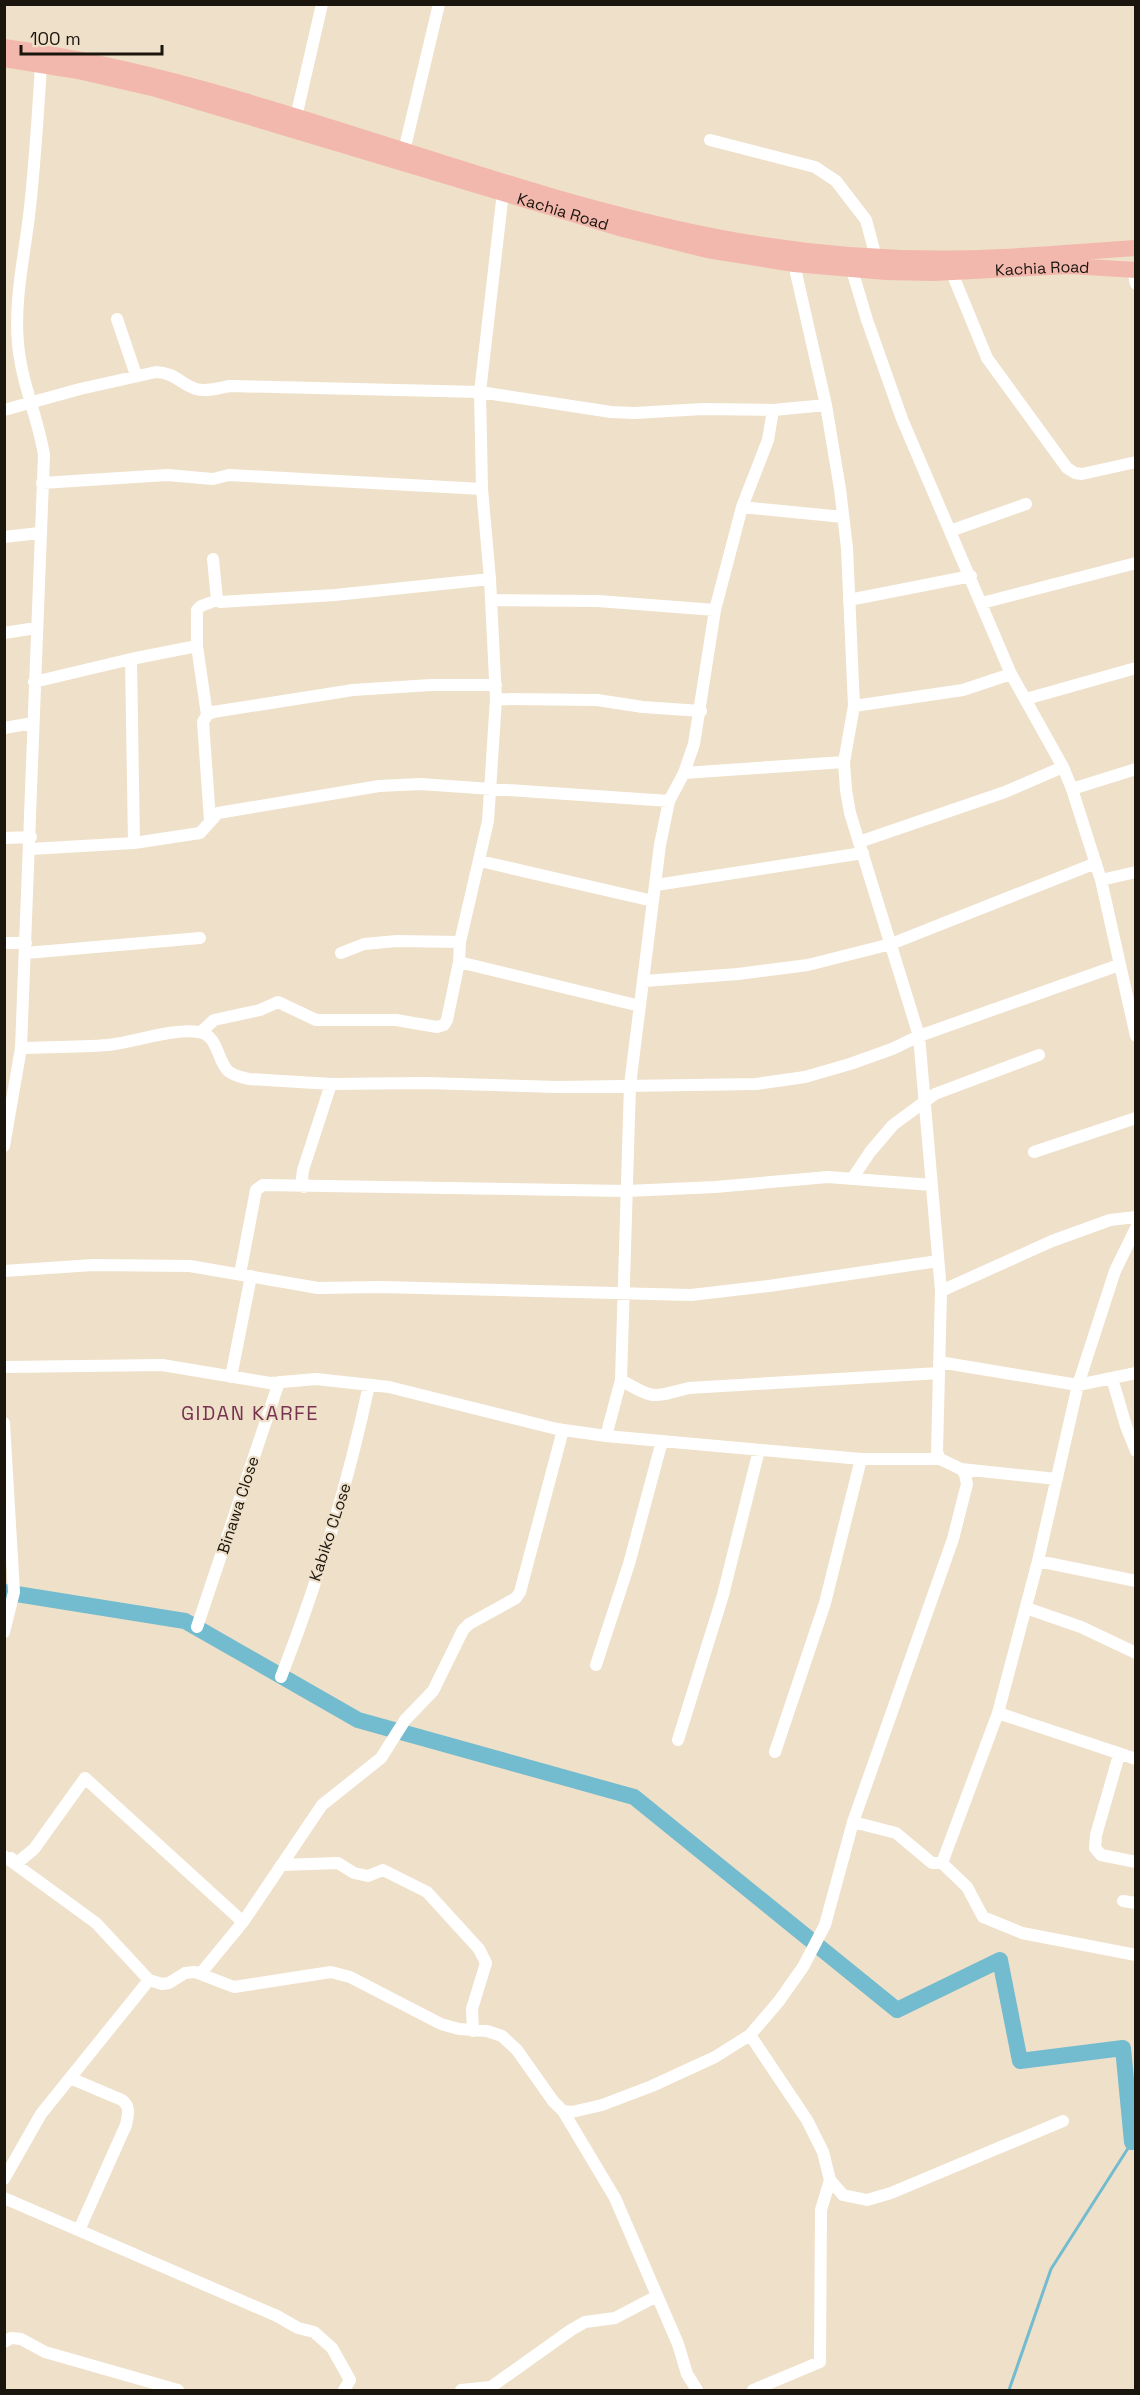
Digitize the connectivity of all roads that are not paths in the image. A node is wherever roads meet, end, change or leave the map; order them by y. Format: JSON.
{"nodes":[{"id":1,"x":322,"y":4,"type":"edge"},
{"id":2,"x":439,"y":4,"type":"edge"},
{"id":3,"x":4,"y":47,"type":"edge"},
{"id":4,"x":4,"y":59,"type":"edge"},
{"id":5,"x":41,"y":65,"type":"junction"},
{"id":6,"x":296,"y":117,"type":"junction"},
{"id":7,"x":336,"y":136,"type":"junction"},
{"id":8,"x":710,"y":140,"type":"dead end"},
{"id":9,"x":404,"y":151,"type":"junction"},
{"id":10,"x":503,"y":192,"type":"junction"},
{"id":11,"x":1136,"y":248,"type":"edge"},
{"id":12,"x":876,"y":257,"type":"junction"},
{"id":13,"x":794,"y":264,"type":"junction"},
{"id":14,"x":852,"y":270,"type":"junction"},
{"id":15,"x":952,"y":273,"type":"junction"},
{"id":16,"x":1135,"y":275,"type":"edge"},
{"id":17,"x":117,"y":319,"type":"dead end"},
{"id":18,"x":136,"y":375,"type":"junction"},
{"id":19,"x":480,"y":392,"type":"junction"},
{"id":20,"x":31,"y":403,"type":"junction"},
{"id":21,"x":826,"y":405,"type":"junction"},
{"id":22,"x":4,"y":410,"type":"edge"},
{"id":23,"x":772,"y":410,"type":"junction"},
{"id":24,"x":1136,"y":462,"type":"edge"},
{"id":25,"x":42,"y":483,"type":"junction"},
{"id":26,"x":482,"y":489,"type":"junction"},
{"id":27,"x":1026,"y":504,"type":"dead end"},
{"id":28,"x":742,"y":507,"type":"junction"},
{"id":29,"x":843,"y":517,"type":"junction"},
{"id":30,"x":950,"y":531,"type":"junction"},
{"id":31,"x":39,"y":533,"type":"junction"},
{"id":32,"x":4,"y":537,"type":"edge"},
{"id":33,"x":213,"y":559,"type":"dead end"},
{"id":34,"x":1136,"y":562,"type":"edge"},
{"id":35,"x":971,"y":576,"type":"junction"},
{"id":36,"x":490,"y":579,"type":"junction"},
{"id":37,"x":217,"y":600,"type":"junction"},
{"id":38,"x":491,"y":600,"type":"junction"},
{"id":39,"x":849,"y":600,"type":"junction"},
{"id":40,"x":982,"y":603,"type":"junction"},
{"id":41,"x":715,"y":610,"type":"junction"},
{"id":42,"x":36,"y":628,"type":"junction"},
{"id":43,"x":4,"y":633,"type":"edge"},
{"id":44,"x":197,"y":646,"type":"junction"},
{"id":45,"x":131,"y":659,"type":"junction"},
{"id":46,"x":1136,"y":668,"type":"edge"},
{"id":47,"x":1011,"y":674,"type":"junction"},
{"id":48,"x":34,"y":682,"type":"junction"},
{"id":49,"x":496,"y":685,"type":"junction"},
{"id":50,"x":496,"y":699,"type":"junction"},
{"id":51,"x":1026,"y":699,"type":"junction"},
{"id":52,"x":854,"y":706,"type":"junction"},
{"id":53,"x":701,"y":711,"type":"junction"},
{"id":54,"x":207,"y":715,"type":"junction"},
{"id":55,"x":33,"y":723,"type":"junction"},
{"id":56,"x":4,"y":728,"type":"edge"},
{"id":57,"x":844,"y":762,"type":"junction"},
{"id":58,"x":1063,"y":766,"type":"junction"},
{"id":59,"x":1136,"y":769,"type":"edge"},
{"id":60,"x":684,"y":773,"type":"junction"},
{"id":61,"x":491,"y":788,"type":"junction"},
{"id":62,"x":1072,"y":789,"type":"junction"},
{"id":63,"x":669,"y":801,"type":"junction"},
{"id":64,"x":210,"y":820,"type":"junction"},
{"id":65,"x":4,"y":838,"type":"edge"},
{"id":66,"x":31,"y":843,"type":"junction"},
{"id":67,"x":134,"y":843,"type":"junction"},
{"id":68,"x":861,"y":848,"type":"junction"},
{"id":69,"x":480,"y":861,"type":"junction"},
{"id":70,"x":1096,"y":863,"type":"junction"},
{"id":71,"x":1136,"y":872,"type":"edge"},
{"id":72,"x":1101,"y":880,"type":"junction"},
{"id":73,"x":656,"y":885,"type":"junction"},
{"id":74,"x":654,"y":901,"type":"junction"},
{"id":75,"x":200,"y":938,"type":"dead end"},
{"id":76,"x":460,"y":942,"type":"junction"},
{"id":77,"x":4,"y":943,"type":"edge"},
{"id":78,"x":891,"y":944,"type":"junction"},
{"id":79,"x":26,"y":948,"type":"junction"},
{"id":80,"x":341,"y":954,"type":"dead end"},
{"id":81,"x":459,"y":962,"type":"junction"},
{"id":82,"x":1119,"y":965,"type":"junction"},
{"id":83,"x":644,"y":981,"type":"junction"},
{"id":84,"x":640,"y":1006,"type":"junction"},
{"id":85,"x":201,"y":1032,"type":"junction"},
{"id":86,"x":919,"y":1036,"type":"junction"},
{"id":87,"x":1136,"y":1036,"type":"edge"},
{"id":88,"x":21,"y":1048,"type":"junction"},
{"id":89,"x":1039,"y":1056,"type":"dead end"},
{"id":90,"x":331,"y":1084,"type":"junction"},
{"id":91,"x":630,"y":1085,"type":"junction"},
{"id":92,"x":926,"y":1100,"type":"junction"},
{"id":93,"x":1136,"y":1118,"type":"edge"},
{"id":94,"x":4,"y":1146,"type":"edge"},
{"id":95,"x":1034,"y":1152,"type":"dead end"},
{"id":96,"x":852,"y":1179,"type":"junction"},
{"id":97,"x":932,"y":1185,"type":"junction"},
{"id":98,"x":304,"y":1187,"type":"junction"},
{"id":99,"x":627,"y":1191,"type":"junction"},
{"id":100,"x":1136,"y":1217,"type":"edge"},
{"id":101,"x":1136,"y":1228,"type":"edge"},
{"id":102,"x":938,"y":1261,"type":"junction"},
{"id":103,"x":4,"y":1271,"type":"edge"},
{"id":104,"x":245,"y":1275,"type":"junction"},
{"id":105,"x":941,"y":1291,"type":"junction"},
{"id":106,"x":625,"y":1294,"type":"junction"},
{"id":107,"x":4,"y":1366,"type":"edge"},
{"id":108,"x":939,"y":1367,"type":"junction"},
{"id":109,"x":1136,"y":1373,"type":"edge"},
{"id":110,"x":231,"y":1377,"type":"junction"},
{"id":111,"x":1112,"y":1378,"type":"junction"},
{"id":112,"x":621,"y":1380,"type":"junction"},
{"id":113,"x":279,"y":1382,"type":"junction"},
{"id":114,"x":369,"y":1384,"type":"junction"},
{"id":115,"x":1078,"y":1385,"type":"junction"},
{"id":116,"x":4,"y":1423,"type":"edge"},
{"id":117,"x":563,"y":1430,"type":"junction"},
{"id":118,"x":606,"y":1436,"type":"junction"},
{"id":119,"x":662,"y":1441,"type":"junction"},
{"id":120,"x":759,"y":1449,"type":"junction"},
{"id":121,"x":1136,"y":1451,"type":"edge"},
{"id":122,"x":861,"y":1459,"type":"junction"},
{"id":123,"x":940,"y":1459,"type":"junction"},
{"id":124,"x":961,"y":1469,"type":"junction"},
{"id":125,"x":1057,"y":1479,"type":"junction"},
{"id":126,"x":1038,"y":1561,"type":"junction"},
{"id":127,"x":1136,"y":1581,"type":"edge"},
{"id":128,"x":1026,"y":1608,"type":"junction"},
{"id":129,"x":197,"y":1627,"type":"dead end"},
{"id":130,"x":4,"y":1632,"type":"edge"},
{"id":131,"x":1136,"y":1653,"type":"edge"},
{"id":132,"x":596,"y":1665,"type":"dead end"},
{"id":133,"x":281,"y":1677,"type":"dead end"},
{"id":134,"x":998,"y":1713,"type":"junction"},
{"id":135,"x":678,"y":1740,"type":"dead end"},
{"id":136,"x":775,"y":1752,"type":"dead end"},
{"id":137,"x":1119,"y":1755,"type":"junction"},
{"id":138,"x":1136,"y":1759,"type":"edge"},
{"id":139,"x":853,"y":1822,"type":"junction"},
{"id":140,"x":4,"y":1855,"type":"edge"},
{"id":141,"x":1136,"y":1862,"type":"edge"},
{"id":142,"x":942,"y":1863,"type":"junction"},
{"id":143,"x":281,"y":1865,"type":"junction"},
{"id":144,"x":243,"y":1922,"type":"junction"},
{"id":145,"x":1136,"y":1954,"type":"edge"},
{"id":146,"x":201,"y":1973,"type":"junction"},
{"id":147,"x":149,"y":1980,"type":"junction"},
{"id":148,"x":472,"y":2031,"type":"junction"},
{"id":149,"x":750,"y":2035,"type":"junction"},
{"id":150,"x":70,"y":2078,"type":"junction"},
{"id":151,"x":563,"y":2111,"type":"junction"},
{"id":152,"x":1063,"y":2121,"type":"dead end"},
{"id":153,"x":4,"y":2179,"type":"edge"},
{"id":154,"x":830,"y":2180,"type":"junction"},
{"id":155,"x":4,"y":2198,"type":"edge"},
{"id":156,"x":79,"y":2230,"type":"junction"},
{"id":157,"x":657,"y":2296,"type":"junction"},
{"id":158,"x":4,"y":2342,"type":"edge"},
{"id":159,"x":178,"y":2391,"type":"edge"},
{"id":160,"x":344,"y":2391,"type":"edge"},
{"id":161,"x":461,"y":2391,"type":"edge"},
{"id":162,"x":697,"y":2391,"type":"edge"},
{"id":163,"x":753,"y":2391,"type":"edge"}],
"edges":[{"from":1,"to":6,"type":"street"},
{"from":2,"to":9,"type":"street"},
{"from":3,"to":6,"type":"highway","name":"Kachia Road"},
{"from":4,"to":5,"type":"highway","name":"Kachia Road"},
{"from":5,"to":7,"type":"highway","name":"Kachia Road"},
{"from":5,"to":20,"type":"street"},
{"from":6,"to":7,"type":"highway","name":"Kachia Road"},
{"from":7,"to":9,"type":"highway","name":"Kachia Road"},
{"from":7,"to":10,"type":"highway","name":"Kachia Road"},
{"from":8,"to":12,"type":"street"},
{"from":9,"to":12,"type":"highway","name":"Kachia Road"},
{"from":10,"to":13,"type":"highway","name":"Kachia Road"},
{"from":10,"to":19,"type":"street"},
{"from":11,"to":12,"type":"highway","name":"Kachia Road"},
{"from":13,"to":14,"type":"highway","name":"Kachia Road"},
{"from":13,"to":21,"type":"street"},
{"from":14,"to":15,"type":"highway","name":"Kachia Road"},
{"from":14,"to":30,"type":"street"},
{"from":15,"to":16,"type":"highway","name":"Kachia Road"},
{"from":15,"to":24,"type":"street"},
{"from":17,"to":18,"type":"street"},
{"from":18,"to":19,"type":"street"},
{"from":18,"to":20,"type":"street"},
{"from":19,"to":23,"type":"street"},
{"from":19,"to":26,"type":"street"},
{"from":20,"to":22,"type":"street"},
{"from":20,"to":25,"type":"street"},
{"from":21,"to":23,"type":"street"},
{"from":21,"to":29,"type":"street"},
{"from":23,"to":28,"type":"street"},
{"from":25,"to":26,"type":"street"},
{"from":25,"to":31,"type":"street"},
{"from":26,"to":36,"type":"street"},
{"from":27,"to":30,"type":"street"},
{"from":28,"to":29,"type":"street"},
{"from":28,"to":41,"type":"street"},
{"from":29,"to":39,"type":"street"},
{"from":30,"to":35,"type":"street"},
{"from":31,"to":32,"type":"street"},
{"from":31,"to":42,"type":"street"},
{"from":33,"to":37,"type":"street"},
{"from":34,"to":40,"type":"street"},
{"from":35,"to":39,"type":"street"},
{"from":35,"to":40,"type":"street"},
{"from":36,"to":37,"type":"street"},
{"from":36,"to":38,"type":"street"},
{"from":37,"to":44,"type":"street"},
{"from":38,"to":41,"type":"street"},
{"from":38,"to":49,"type":"street"},
{"from":39,"to":52,"type":"street"},
{"from":40,"to":47,"type":"street"},
{"from":41,"to":53,"type":"street"},
{"from":42,"to":43,"type":"street"},
{"from":42,"to":48,"type":"street"},
{"from":44,"to":45,"type":"street"},
{"from":44,"to":54,"type":"street"},
{"from":45,"to":48,"type":"street"},
{"from":45,"to":67,"type":"street"},
{"from":46,"to":51,"type":"street"},
{"from":47,"to":51,"type":"street"},
{"from":47,"to":52,"type":"street"},
{"from":48,"to":55,"type":"street"},
{"from":49,"to":50,"type":"street"},
{"from":49,"to":54,"type":"street"},
{"from":50,"to":53,"type":"street"},
{"from":50,"to":61,"type":"street"},
{"from":51,"to":58,"type":"street"},
{"from":52,"to":57,"type":"street"},
{"from":53,"to":60,"type":"street"},
{"from":54,"to":64,"type":"street"},
{"from":55,"to":56,"type":"street"},
{"from":55,"to":66,"type":"street"},
{"from":57,"to":60,"type":"street"},
{"from":57,"to":68,"type":"street"},
{"from":58,"to":62,"type":"street"},
{"from":58,"to":68,"type":"street"},
{"from":59,"to":62,"type":"street"},
{"from":60,"to":63,"type":"street"},
{"from":61,"to":63,"type":"street"},
{"from":61,"to":64,"type":"street"},
{"from":61,"to":69,"type":"street"},
{"from":62,"to":70,"type":"street"},
{"from":63,"to":73,"type":"street"},
{"from":64,"to":67,"type":"street"},
{"from":65,"to":66,"type":"street"},
{"from":66,"to":67,"type":"street"},
{"from":66,"to":79,"type":"street"},
{"from":68,"to":73,"type":"street"},
{"from":68,"to":78,"type":"street"},
{"from":69,"to":74,"type":"street"},
{"from":69,"to":76,"type":"street"},
{"from":70,"to":72,"type":"street"},
{"from":70,"to":78,"type":"street"},
{"from":71,"to":72,"type":"street"},
{"from":72,"to":82,"type":"street"},
{"from":73,"to":74,"type":"street"},
{"from":74,"to":83,"type":"street"},
{"from":75,"to":79,"type":"street"},
{"from":76,"to":80,"type":"street"},
{"from":76,"to":81,"type":"street"},
{"from":77,"to":79,"type":"street"},
{"from":78,"to":83,"type":"street"},
{"from":78,"to":86,"type":"street"},
{"from":79,"to":88,"type":"street"},
{"from":81,"to":84,"type":"street"},
{"from":81,"to":85,"type":"street"},
{"from":82,"to":86,"type":"street"},
{"from":82,"to":87,"type":"street"},
{"from":83,"to":84,"type":"street"},
{"from":84,"to":91,"type":"street"},
{"from":85,"to":88,"type":"street"},
{"from":85,"to":90,"type":"street"},
{"from":86,"to":91,"type":"street"},
{"from":86,"to":92,"type":"street"},
{"from":88,"to":94,"type":"street"},
{"from":89,"to":92,"type":"street"},
{"from":90,"to":91,"type":"street"},
{"from":90,"to":98,"type":"street"},
{"from":91,"to":99,"type":"street"},
{"from":92,"to":96,"type":"street"},
{"from":92,"to":97,"type":"street"},
{"from":93,"to":95,"type":"street"},
{"from":96,"to":97,"type":"street"},
{"from":96,"to":99,"type":"street"},
{"from":97,"to":102,"type":"street"},
{"from":98,"to":99,"type":"street"},
{"from":98,"to":104,"type":"street"},
{"from":99,"to":106,"type":"street"},
{"from":100,"to":105,"type":"street"},
{"from":101,"to":115,"type":"street"},
{"from":102,"to":105,"type":"street"},
{"from":102,"to":106,"type":"street"},
{"from":103,"to":104,"type":"street"},
{"from":104,"to":106,"type":"street"},
{"from":104,"to":110,"type":"street"},
{"from":105,"to":108,"type":"street"},
{"from":106,"to":112,"type":"street"},
{"from":107,"to":110,"type":"street"},
{"from":108,"to":112,"type":"street"},
{"from":108,"to":115,"type":"street"},
{"from":108,"to":123,"type":"street"},
{"from":109,"to":111,"type":"street"},
{"from":110,"to":113,"type":"street"},
{"from":111,"to":115,"type":"street"},
{"from":111,"to":121,"type":"street"},
{"from":112,"to":118,"type":"street"},
{"from":113,"to":114,"type":"street"},
{"from":113,"to":129,"type":"street","name":"Binawa Close"},
{"from":114,"to":117,"type":"street"},
{"from":114,"to":133,"type":"street","name":"Kabiko CLose"},
{"from":115,"to":125,"type":"street"},
{"from":116,"to":130,"type":"street"},
{"from":117,"to":118,"type":"street"},
{"from":117,"to":143,"type":"street"},
{"from":118,"to":119,"type":"street"},
{"from":119,"to":120,"type":"street"},
{"from":119,"to":132,"type":"street"},
{"from":120,"to":122,"type":"street"},
{"from":120,"to":135,"type":"street"},
{"from":122,"to":123,"type":"street"},
{"from":122,"to":136,"type":"street"},
{"from":123,"to":124,"type":"street"},
{"from":124,"to":125,"type":"street"},
{"from":124,"to":139,"type":"street"},
{"from":125,"to":126,"type":"street"},
{"from":126,"to":127,"type":"street"},
{"from":126,"to":128,"type":"street"},
{"from":128,"to":131,"type":"street"},
{"from":128,"to":134,"type":"street"},
{"from":134,"to":137,"type":"street"},
{"from":134,"to":142,"type":"street"},
{"from":137,"to":138,"type":"street"},
{"from":137,"to":141,"type":"street"},
{"from":139,"to":142,"type":"street"},
{"from":139,"to":149,"type":"street"},
{"from":140,"to":144,"type":"street"},
{"from":140,"to":147,"type":"street"},
{"from":142,"to":145,"type":"street"},
{"from":143,"to":144,"type":"street"},
{"from":143,"to":148,"type":"street"},
{"from":144,"to":146,"type":"street"},
{"from":146,"to":147,"type":"street"},
{"from":146,"to":148,"type":"street"},
{"from":147,"to":150,"type":"street"},
{"from":148,"to":151,"type":"street"},
{"from":149,"to":151,"type":"street"},
{"from":149,"to":154,"type":"street"},
{"from":150,"to":153,"type":"street"},
{"from":150,"to":156,"type":"street"},
{"from":151,"to":157,"type":"street"},
{"from":152,"to":154,"type":"street"},
{"from":154,"to":163,"type":"street"},
{"from":155,"to":156,"type":"street"},
{"from":156,"to":160,"type":"street"},
{"from":157,"to":161,"type":"street"},
{"from":157,"to":162,"type":"street"},
{"from":158,"to":159,"type":"street"}]}
